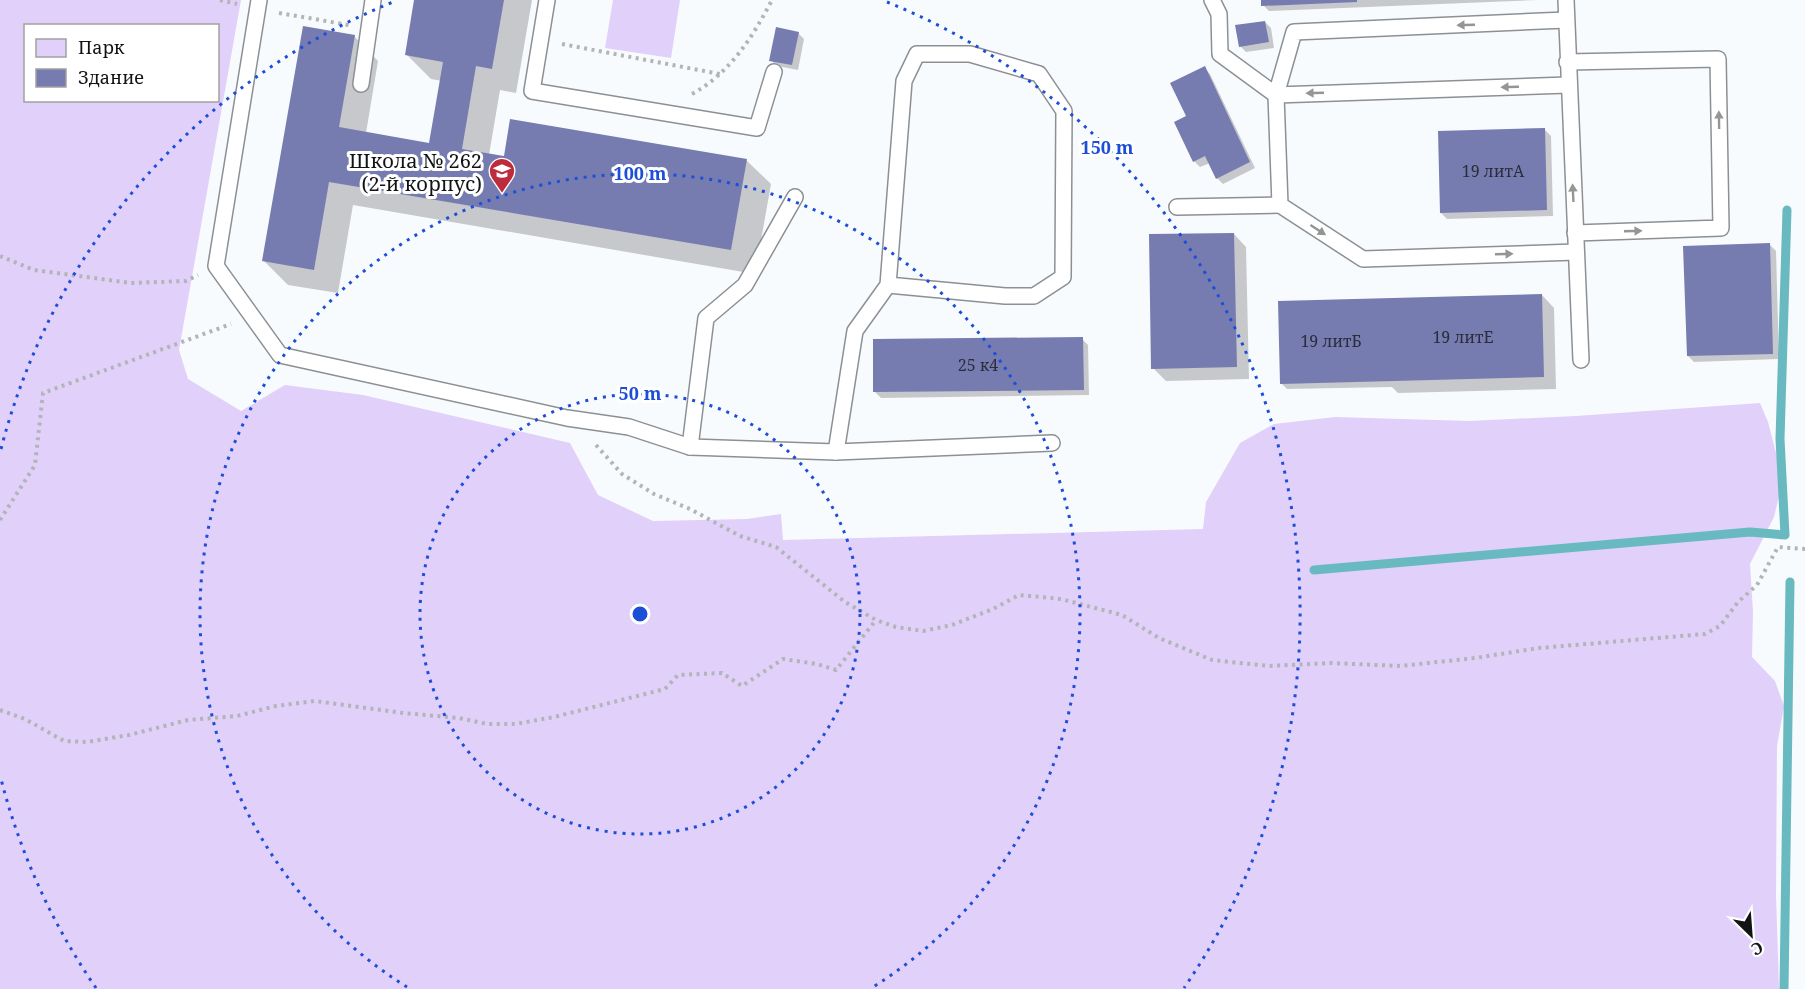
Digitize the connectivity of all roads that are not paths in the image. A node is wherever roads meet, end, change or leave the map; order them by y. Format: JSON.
{"nodes":[{"id":1,"x":373,"y":0,"type":"edge"},
{"id":2,"x":547,"y":0,"type":"edge"},
{"id":3,"x":1212,"y":0,"type":"edge"},
{"id":4,"x":1566,"y":0,"type":"edge"},
{"id":5,"x":259,"y":4,"type":"edge"},
{"id":6,"x":1566,"y":20,"type":"junction"},
{"id":7,"x":1567,"y":62,"type":"junction"},
{"id":8,"x":774,"y":72,"type":"dead end"},
{"id":9,"x":362,"y":84,"type":"dead end"},
{"id":10,"x":1568,"y":85,"type":"junction"},
{"id":11,"x":1276,"y":95,"type":"junction"},
{"id":12,"x":795,"y":197,"type":"dead end"},
{"id":13,"x":1280,"y":205,"type":"junction"},
{"id":14,"x":1177,"y":207,"type":"dead end"},
{"id":15,"x":1575,"y":233,"type":"junction"},
{"id":16,"x":1576,"y":252,"type":"junction"},
{"id":17,"x":888,"y":285,"type":"junction"},
{"id":18,"x":1581,"y":360,"type":"dead end"},
{"id":19,"x":1052,"y":443,"type":"dead end"},
{"id":20,"x":690,"y":447,"type":"junction"},
{"id":21,"x":836,"y":452,"type":"junction"}],
"edges":[{"from":1,"to":9,"type":"lane"},
{"from":2,"to":8,"type":"lane"},
{"from":3,"to":11,"type":"lane"},
{"from":4,"to":6,"type":"lane"},
{"from":5,"to":20,"type":"lane"},
{"from":6,"to":7,"type":"lane"},
{"from":6,"to":11,"type":"lane","one_way":true},
{"from":7,"to":10,"type":"lane"},
{"from":15,"to":7,"type":"lane","one_way":true},
{"from":10,"to":11,"type":"lane","one_way":true},
{"from":15,"to":10,"type":"lane","one_way":true},
{"from":11,"to":13,"type":"lane"},
{"from":12,"to":20,"type":"lane"},
{"from":13,"to":14,"type":"lane"},
{"from":13,"to":16,"type":"lane","one_way":true},
{"from":15,"to":16,"type":"lane"},
{"from":16,"to":18,"type":"lane"},
{"from":17,"to":17,"type":"lane"},
{"from":17,"to":21,"type":"lane"},
{"from":19,"to":21,"type":"lane"},
{"from":20,"to":21,"type":"lane"}]}
